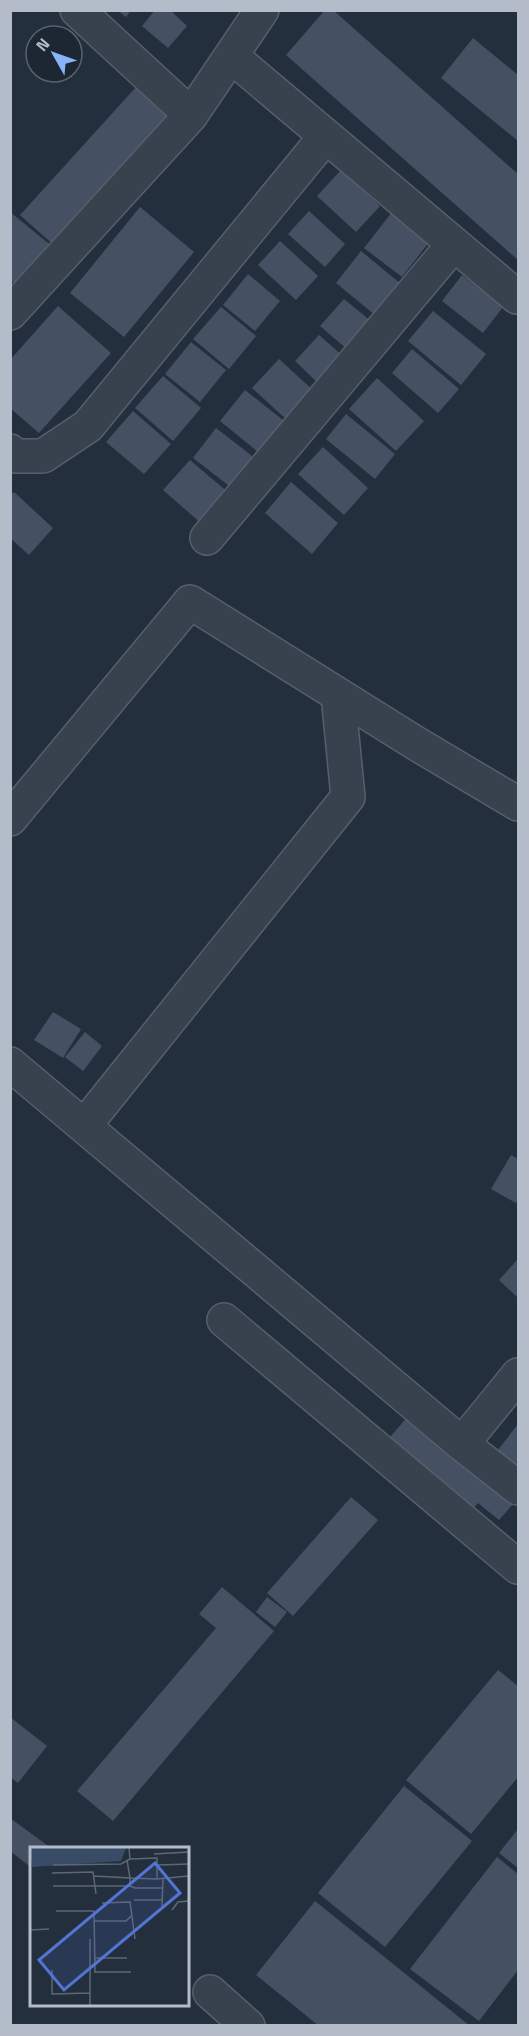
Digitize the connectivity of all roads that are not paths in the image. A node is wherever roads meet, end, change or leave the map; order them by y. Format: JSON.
{"nodes":[{"id":1,"x":77,"y":10,"type":"edge"},
{"id":2,"x":262,"y":10,"type":"edge"},
{"id":3,"x":231,"y":56,"type":"junction"},
{"id":4,"x":191,"y":115,"type":"junction"},
{"id":5,"x":326,"y":136,"type":"junction"},
{"id":6,"x":454,"y":244,"type":"junction"},
{"id":7,"x":517,"y":297,"type":"edge"},
{"id":8,"x":10,"y":313,"type":"edge"},
{"id":9,"x":12,"y":456,"type":"edge"},
{"id":10,"x":207,"y":538,"type":"dead end"},
{"id":11,"x":338,"y":695,"type":"junction"},
{"id":12,"x":519,"y":804,"type":"edge"},
{"id":13,"x":10,"y":819,"type":"edge"},
{"id":14,"x":10,"y":1064,"type":"edge"},
{"id":15,"x":85,"y":1125,"type":"junction"},
{"id":16,"x":224,"y":1320,"type":"dead end"},
{"id":17,"x":519,"y":1375,"type":"edge"},
{"id":18,"x":462,"y":1443,"type":"junction"},
{"id":19,"x":519,"y":1488,"type":"edge"},
{"id":20,"x":519,"y":1567,"type":"edge"},
{"id":21,"x":210,"y":1992,"type":"dead end"},
{"id":22,"x":248,"y":2025,"type":"edge"}],
"edges":[{"from":1,"to":4,"type":"street"},
{"from":2,"to":3,"type":"street"},
{"from":3,"to":4,"type":"street"},
{"from":3,"to":5,"type":"street"},
{"from":4,"to":8,"type":"street"},
{"from":5,"to":6,"type":"street"},
{"from":5,"to":9,"type":"street"},
{"from":6,"to":7,"type":"street"},
{"from":6,"to":10,"type":"street"},
{"from":11,"to":12,"type":"street"},
{"from":11,"to":13,"type":"street"},
{"from":11,"to":15,"type":"street"},
{"from":14,"to":15,"type":"street"},
{"from":15,"to":18,"type":"street"},
{"from":16,"to":20,"type":"street"},
{"from":17,"to":18,"type":"street"},
{"from":18,"to":19,"type":"street"},
{"from":21,"to":22,"type":"street"}]}
